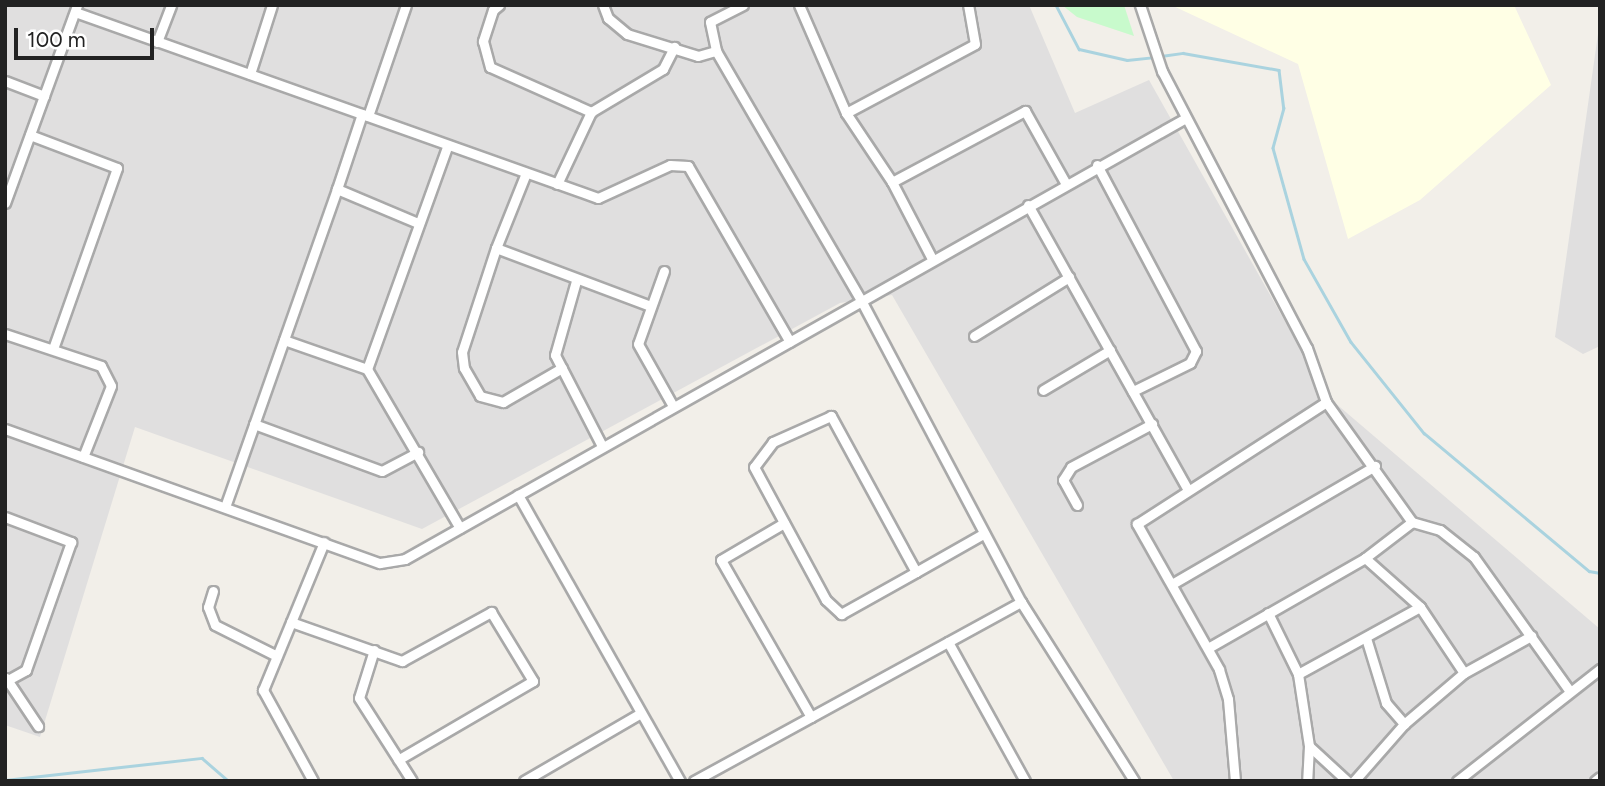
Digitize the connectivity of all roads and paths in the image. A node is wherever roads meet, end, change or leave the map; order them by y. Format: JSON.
{"nodes":[{"id":1,"x":171,"y":5,"type":"edge"},
{"id":2,"x":272,"y":5,"type":"edge"},
{"id":3,"x":406,"y":5,"type":"edge"},
{"id":4,"x":499,"y":5,"type":"edge"},
{"id":5,"x":603,"y":5,"type":"edge"},
{"id":6,"x":743,"y":5,"type":"edge"},
{"id":7,"x":799,"y":5,"type":"edge"},
{"id":8,"x":968,"y":5,"type":"edge"},
{"id":9,"x":1140,"y":5,"type":"edge"},
{"id":10,"x":76,"y":8,"type":"edge"},
{"id":11,"x":157,"y":41,"type":"junction"},
{"id":12,"x":674,"y":47,"type":"junction"},
{"id":13,"x":716,"y":51,"type":"junction"},
{"id":14,"x":250,"y":75,"type":"junction"},
{"id":15,"x":5,"y":81,"type":"edge"},
{"id":16,"x":44,"y":96,"type":"junction"},
{"id":17,"x":591,"y":112,"type":"junction"},
{"id":18,"x":846,"y":113,"type":"junction"},
{"id":19,"x":365,"y":115,"type":"junction"},
{"id":20,"x":1184,"y":119,"type":"junction"},
{"id":21,"x":30,"y":135,"type":"junction"},
{"id":22,"x":447,"y":146,"type":"junction"},
{"id":23,"x":1097,"y":165,"type":"junction"},
{"id":24,"x":526,"y":173,"type":"junction"},
{"id":25,"x":892,"y":182,"type":"junction"},
{"id":26,"x":557,"y":184,"type":"junction"},
{"id":27,"x":1066,"y":184,"type":"junction"},
{"id":28,"x":337,"y":189,"type":"junction"},
{"id":29,"x":5,"y":203,"type":"edge"},
{"id":30,"x":1028,"y":205,"type":"junction"},
{"id":31,"x":418,"y":223,"type":"junction"},
{"id":32,"x":496,"y":248,"type":"junction"},
{"id":33,"x":932,"y":259,"type":"junction"},
{"id":34,"x":664,"y":271,"type":"dead end"},
{"id":35,"x":1069,"y":277,"type":"junction"},
{"id":36,"x":576,"y":281,"type":"junction"},
{"id":37,"x":862,"y":302,"type":"junction"},
{"id":38,"x":650,"y":306,"type":"junction"},
{"id":39,"x":5,"y":334,"type":"edge"},
{"id":40,"x":974,"y":336,"type":"dead end"},
{"id":41,"x":284,"y":340,"type":"junction"},
{"id":42,"x":790,"y":342,"type":"junction"},
{"id":43,"x":52,"y":349,"type":"junction"},
{"id":44,"x":1110,"y":350,"type":"junction"},
{"id":45,"x":562,"y":368,"type":"junction"},
{"id":46,"x":367,"y":369,"type":"junction"},
{"id":47,"x":1042,"y":390,"type":"dead end"},
{"id":48,"x":1133,"y":391,"type":"junction"},
{"id":49,"x":1326,"y":402,"type":"junction"},
{"id":50,"x":673,"y":406,"type":"junction"},
{"id":51,"x":254,"y":424,"type":"junction"},
{"id":52,"x":1152,"y":424,"type":"junction"},
{"id":53,"x":5,"y":429,"type":"edge"},
{"id":54,"x":602,"y":446,"type":"junction"},
{"id":55,"x":418,"y":452,"type":"junction"},
{"id":56,"x":83,"y":457,"type":"junction"},
{"id":57,"x":1375,"y":466,"type":"junction"},
{"id":58,"x":1188,"y":488,"type":"junction"},
{"id":59,"x":518,"y":495,"type":"junction"},
{"id":60,"x":1077,"y":505,"type":"dead end"},
{"id":61,"x":225,"y":507,"type":"junction"},
{"id":62,"x":5,"y":517,"type":"edge"},
{"id":63,"x":1412,"y":522,"type":"junction"},
{"id":64,"x":784,"y":523,"type":"junction"},
{"id":65,"x":460,"y":528,"type":"junction"},
{"id":66,"x":983,"y":534,"type":"junction"},
{"id":67,"x":324,"y":542,"type":"junction"},
{"id":68,"x":1365,"y":558,"type":"junction"},
{"id":69,"x":916,"y":572,"type":"junction"},
{"id":70,"x":1172,"y":584,"type":"junction"},
{"id":71,"x":213,"y":591,"type":"dead end"},
{"id":72,"x":1021,"y":602,"type":"junction"},
{"id":73,"x":1420,"y":607,"type":"junction"},
{"id":74,"x":1268,"y":613,"type":"junction"},
{"id":75,"x":291,"y":622,"type":"junction"},
{"id":76,"x":1531,"y":636,"type":"junction"},
{"id":77,"x":1366,"y":638,"type":"junction"},
{"id":78,"x":948,"y":642,"type":"junction"},
{"id":79,"x":1208,"y":648,"type":"junction"},
{"id":80,"x":374,"y":650,"type":"junction"},
{"id":81,"x":277,"y":656,"type":"junction"},
{"id":82,"x":1600,"y":669,"type":"edge"},
{"id":83,"x":1464,"y":673,"type":"junction"},
{"id":84,"x":1298,"y":674,"type":"junction"},
{"id":85,"x":7,"y":678,"type":"edge"},
{"id":86,"x":1569,"y":690,"type":"junction"},
{"id":87,"x":641,"y":713,"type":"junction"},
{"id":88,"x":811,"y":717,"type":"junction"},
{"id":89,"x":1404,"y":724,"type":"junction"},
{"id":90,"x":38,"y":726,"type":"dead end"},
{"id":91,"x":1308,"y":746,"type":"junction"},
{"id":92,"x":398,"y":760,"type":"junction"},
{"id":93,"x":1600,"y":777,"type":"edge"},
{"id":94,"x":313,"y":781,"type":"edge"},
{"id":95,"x":412,"y":781,"type":"edge"},
{"id":96,"x":524,"y":781,"type":"edge"},
{"id":97,"x":680,"y":781,"type":"edge"},
{"id":98,"x":694,"y":781,"type":"edge"},
{"id":99,"x":1025,"y":781,"type":"edge"},
{"id":100,"x":1134,"y":781,"type":"edge"},
{"id":101,"x":1235,"y":781,"type":"edge"},
{"id":102,"x":1307,"y":781,"type":"edge"},
{"id":103,"x":1347,"y":781,"type":"edge"},
{"id":104,"x":1354,"y":781,"type":"edge"},
{"id":105,"x":1457,"y":781,"type":"edge"},
{"id":106,"x":1595,"y":781,"type":"edge"}],
"edges":[{"from":1,"to":11,"type":"street"},
{"from":2,"to":14,"type":"street"},
{"from":3,"to":19,"type":"street"},
{"from":4,"to":17,"type":"street"},
{"from":5,"to":12,"type":"street"},
{"from":6,"to":13,"type":"street"},
{"from":7,"to":18,"type":"street"},
{"from":8,"to":18,"type":"street"},
{"from":9,"to":20,"type":"street"},
{"from":10,"to":11,"type":"street"},
{"from":10,"to":16,"type":"street"},
{"from":11,"to":14,"type":"street"},
{"from":12,"to":13,"type":"street"},
{"from":12,"to":17,"type":"street"},
{"from":13,"to":37,"type":"street"},
{"from":14,"to":19,"type":"street"},
{"from":15,"to":16,"type":"street"},
{"from":16,"to":21,"type":"street"},
{"from":17,"to":26,"type":"street"},
{"from":18,"to":25,"type":"street"},
{"from":19,"to":22,"type":"street"},
{"from":19,"to":28,"type":"street"},
{"from":20,"to":23,"type":"street"},
{"from":20,"to":49,"type":"street"},
{"from":21,"to":29,"type":"street"},
{"from":21,"to":43,"type":"street"},
{"from":22,"to":24,"type":"street"},
{"from":22,"to":31,"type":"street"},
{"from":23,"to":27,"type":"street"},
{"from":23,"to":48,"type":"street"},
{"from":24,"to":26,"type":"street"},
{"from":24,"to":32,"type":"street"},
{"from":25,"to":27,"type":"street"},
{"from":25,"to":33,"type":"street"},
{"from":26,"to":42,"type":"street"},
{"from":27,"to":30,"type":"street"},
{"from":28,"to":31,"type":"street"},
{"from":28,"to":41,"type":"street"},
{"from":30,"to":33,"type":"street"},
{"from":30,"to":35,"type":"street"},
{"from":31,"to":46,"type":"street"},
{"from":32,"to":36,"type":"street"},
{"from":32,"to":45,"type":"street"},
{"from":33,"to":37,"type":"street"},
{"from":34,"to":38,"type":"street"},
{"from":35,"to":40,"type":"street"},
{"from":35,"to":44,"type":"street"},
{"from":36,"to":38,"type":"street"},
{"from":36,"to":45,"type":"street"},
{"from":37,"to":42,"type":"street"},
{"from":37,"to":66,"type":"street"},
{"from":38,"to":50,"type":"street"},
{"from":39,"to":43,"type":"street"},
{"from":41,"to":46,"type":"street"},
{"from":41,"to":51,"type":"street"},
{"from":42,"to":50,"type":"street"},
{"from":43,"to":56,"type":"street"},
{"from":44,"to":47,"type":"street"},
{"from":44,"to":48,"type":"street"},
{"from":45,"to":54,"type":"street"},
{"from":46,"to":55,"type":"street"},
{"from":48,"to":52,"type":"street"},
{"from":49,"to":57,"type":"street"},
{"from":49,"to":58,"type":"street"},
{"from":50,"to":54,"type":"street"},
{"from":51,"to":55,"type":"street"},
{"from":51,"to":61,"type":"street"},
{"from":52,"to":58,"type":"street"},
{"from":52,"to":60,"type":"street"},
{"from":53,"to":56,"type":"street"},
{"from":54,"to":59,"type":"street"},
{"from":55,"to":65,"type":"street"},
{"from":56,"to":61,"type":"street"},
{"from":57,"to":63,"type":"street"},
{"from":57,"to":70,"type":"street"},
{"from":58,"to":70,"type":"street"},
{"from":59,"to":65,"type":"street"},
{"from":59,"to":87,"type":"street"},
{"from":61,"to":67,"type":"street"},
{"from":62,"to":85,"type":"street"},
{"from":63,"to":68,"type":"street"},
{"from":63,"to":76,"type":"street"},
{"from":64,"to":69,"type":"street"},
{"from":64,"to":69,"type":"street"},
{"from":64,"to":88,"type":"street"},
{"from":65,"to":67,"type":"street"},
{"from":66,"to":69,"type":"street"},
{"from":66,"to":72,"type":"street"},
{"from":67,"to":75,"type":"street"},
{"from":68,"to":73,"type":"street"},
{"from":68,"to":74,"type":"street"},
{"from":70,"to":79,"type":"street"},
{"from":71,"to":81,"type":"street"},
{"from":72,"to":78,"type":"street"},
{"from":72,"to":100,"type":"street"},
{"from":73,"to":77,"type":"street"},
{"from":73,"to":83,"type":"street"},
{"from":74,"to":79,"type":"street"},
{"from":74,"to":84,"type":"street"},
{"from":75,"to":80,"type":"street"},
{"from":75,"to":81,"type":"street"},
{"from":76,"to":83,"type":"street"},
{"from":76,"to":86,"type":"street"},
{"from":77,"to":84,"type":"street"},
{"from":77,"to":89,"type":"street"},
{"from":78,"to":88,"type":"street"},
{"from":78,"to":99,"type":"street"},
{"from":79,"to":101,"type":"street"},
{"from":80,"to":92,"type":"street"},
{"from":80,"to":92,"type":"street"},
{"from":81,"to":94,"type":"street"},
{"from":82,"to":86,"type":"street"},
{"from":83,"to":89,"type":"street"},
{"from":84,"to":91,"type":"street"},
{"from":85,"to":90,"type":"street"},
{"from":86,"to":105,"type":"street"},
{"from":87,"to":96,"type":"street"},
{"from":87,"to":97,"type":"street"},
{"from":88,"to":98,"type":"street"},
{"from":89,"to":104,"type":"street"},
{"from":91,"to":102,"type":"street"},
{"from":91,"to":103,"type":"street"},
{"from":92,"to":95,"type":"street"},
{"from":93,"to":106,"type":"street"}]}
